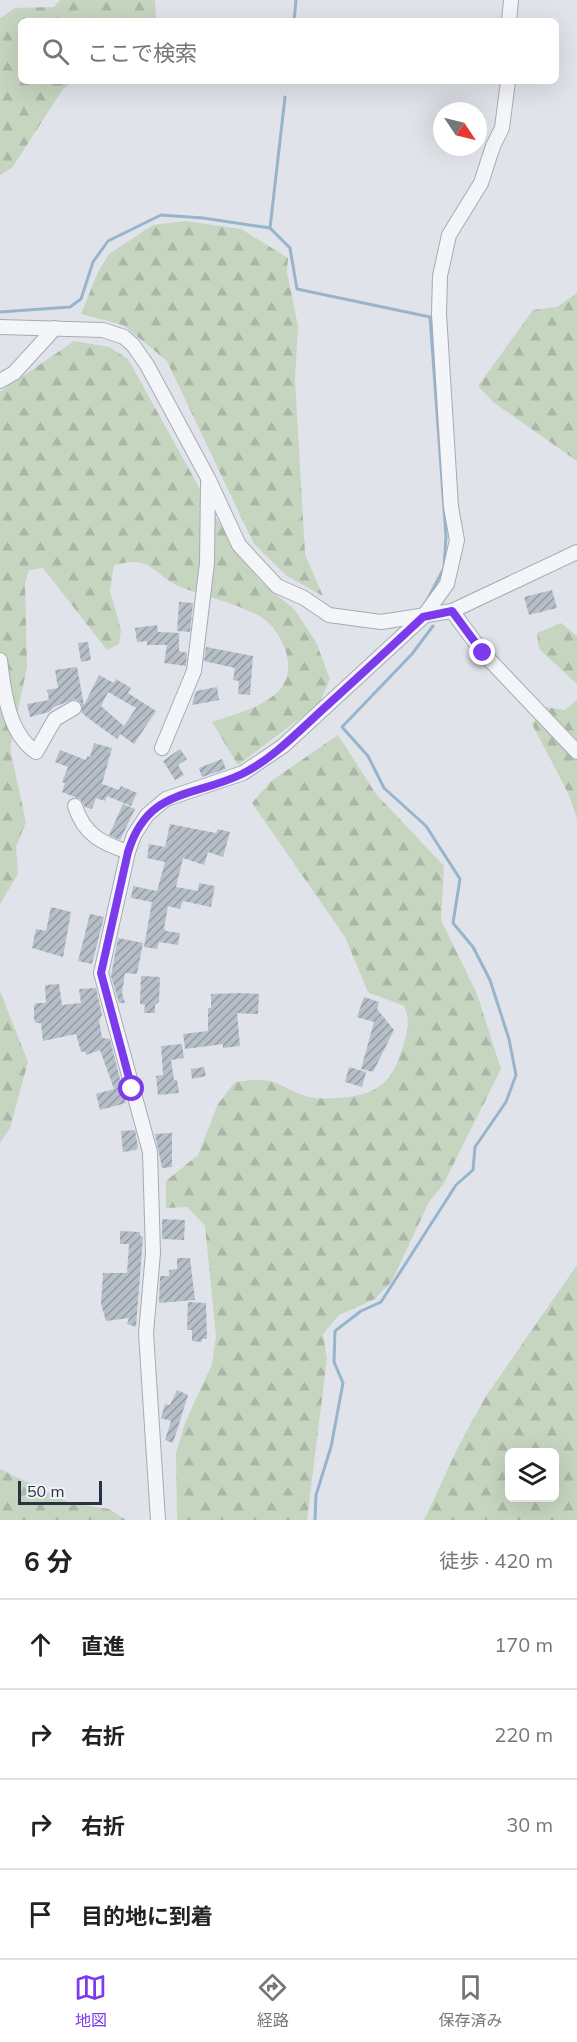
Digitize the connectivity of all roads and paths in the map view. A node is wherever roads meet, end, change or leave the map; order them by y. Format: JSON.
{"nodes":[{"id":1,"x":512,"y":0,"type":"edge"},
{"id":2,"x":509,"y":18,"type":"edge"},
{"id":3,"x":508,"y":84,"type":"edge"},
{"id":4,"x":0,"y":327,"type":"edge"},
{"id":5,"x":55,"y":328,"type":"junction"},
{"id":6,"x":0,"y":381,"type":"edge"},
{"id":7,"x":208,"y":478,"type":"junction"},
{"id":8,"x":577,"y":552,"type":"edge"},
{"id":9,"x":452,"y":611,"type":"junction"},
{"id":10,"x":423,"y":617,"type":"junction"},
{"id":11,"x":0,"y":660,"type":"edge"},
{"id":12,"x":74,"y":708,"type":"dead end"},
{"id":13,"x":162,"y":748,"type":"dead end"},
{"id":14,"x":577,"y":752,"type":"edge"},
{"id":15,"x":75,"y":806,"type":"dead end"},
{"id":16,"x":128,"y":852,"type":"junction"},
{"id":17,"x":158,"y":1520,"type":"edge"}],
"edges":[{"from":1,"to":2,"type":"street"},
{"from":3,"to":10,"type":"street"},
{"from":4,"to":5,"type":"street"},
{"from":5,"to":6,"type":"street"},
{"from":5,"to":7,"type":"street"},
{"from":7,"to":10,"type":"street"},
{"from":7,"to":13,"type":"street"},
{"from":8,"to":9,"type":"street"},
{"from":9,"to":10,"type":"street"},
{"from":9,"to":14,"type":"street"},
{"from":10,"to":16,"type":"street"},
{"from":11,"to":12,"type":"street"},
{"from":15,"to":16,"type":"street"},
{"from":16,"to":17,"type":"street"}]}
